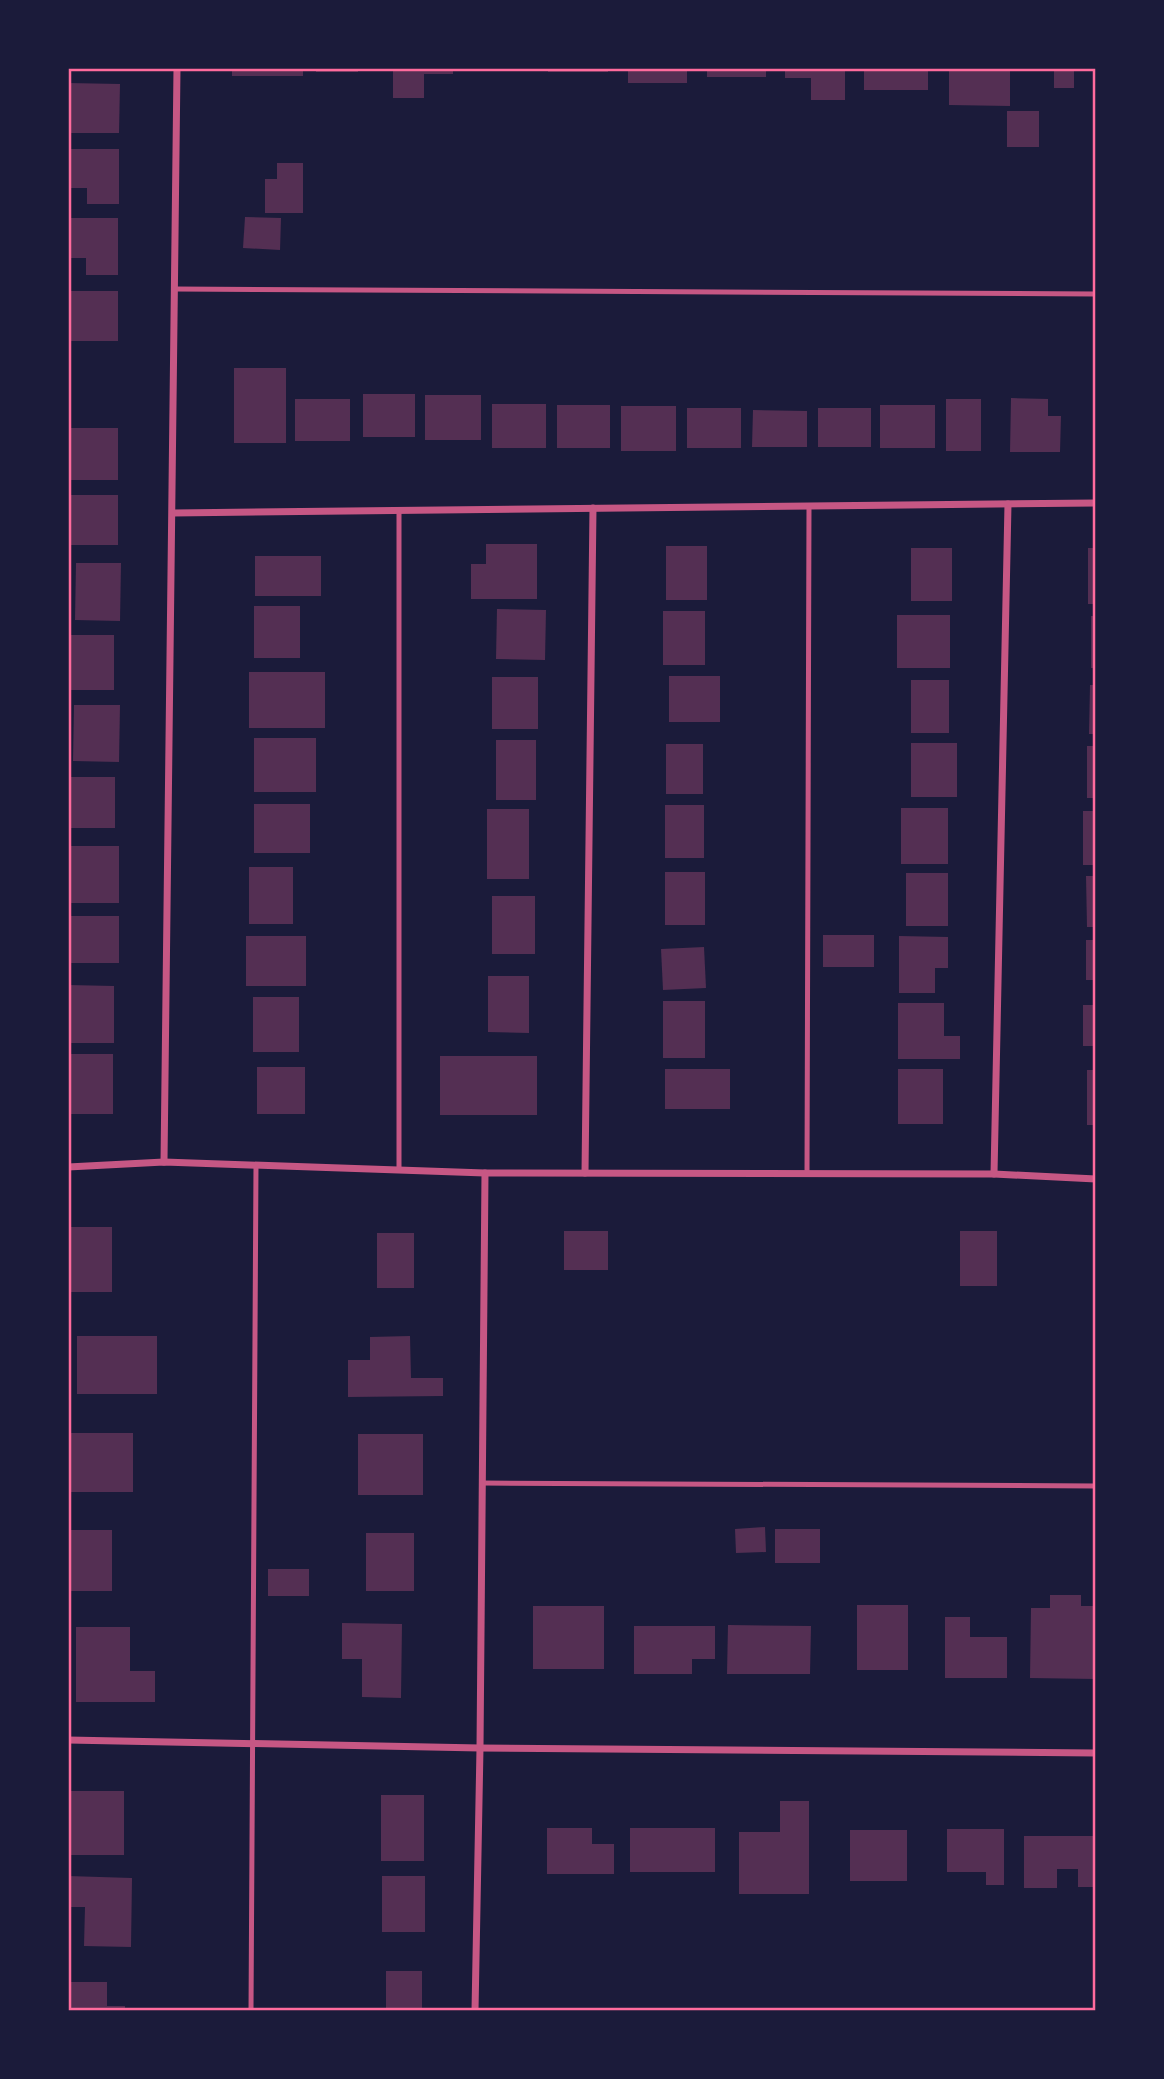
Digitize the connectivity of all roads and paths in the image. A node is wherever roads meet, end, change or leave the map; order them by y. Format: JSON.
{"nodes":[{"id":1,"x":177,"y":68,"type":"edge"},
{"id":2,"x":175,"y":289,"type":"junction"},
{"id":3,"x":1096,"y":295,"type":"edge"},
{"id":4,"x":1096,"y":503,"type":"edge"},
{"id":5,"x":1009,"y":504,"type":"junction"},
{"id":6,"x":809,"y":506,"type":"junction"},
{"id":7,"x":593,"y":508,"type":"junction"},
{"id":8,"x":399,"y":510,"type":"junction"},
{"id":9,"x":173,"y":513,"type":"junction"},
{"id":10,"x":164,"y":1162,"type":"junction"},
{"id":11,"x":256,"y":1165,"type":"junction"},
{"id":12,"x":68,"y":1167,"type":"edge"},
{"id":13,"x":399,"y":1170,"type":"junction"},
{"id":14,"x":485,"y":1173,"type":"junction"},
{"id":15,"x":585,"y":1173,"type":"junction"},
{"id":16,"x":807,"y":1173,"type":"junction"},
{"id":17,"x":994,"y":1174,"type":"junction"},
{"id":18,"x":1096,"y":1179,"type":"edge"},
{"id":19,"x":482,"y":1483,"type":"junction"},
{"id":20,"x":1096,"y":1486,"type":"edge"},
{"id":21,"x":68,"y":1740,"type":"edge"},
{"id":22,"x":252,"y":1744,"type":"junction"},
{"id":23,"x":480,"y":1748,"type":"junction"},
{"id":24,"x":1096,"y":1753,"type":"edge"},
{"id":25,"x":251,"y":2011,"type":"edge"},
{"id":26,"x":475,"y":2011,"type":"edge"}],
"edges":[{"from":1,"to":2,"type":"street"},
{"from":2,"to":3,"type":"lane"},
{"from":2,"to":9,"type":"street"},
{"from":4,"to":5,"type":"street"},
{"from":5,"to":6,"type":"street"},
{"from":5,"to":17,"type":"street"},
{"from":6,"to":7,"type":"street"},
{"from":6,"to":16,"type":"lane"},
{"from":7,"to":8,"type":"street"},
{"from":7,"to":15,"type":"street"},
{"from":8,"to":9,"type":"street"},
{"from":8,"to":13,"type":"lane"},
{"from":9,"to":10,"type":"street"},
{"from":10,"to":11,"type":"street"},
{"from":10,"to":12,"type":"street"},
{"from":11,"to":13,"type":"street"},
{"from":11,"to":22,"type":"lane"},
{"from":13,"to":14,"type":"street"},
{"from":14,"to":15,"type":"street"},
{"from":14,"to":19,"type":"street"},
{"from":15,"to":16,"type":"street"},
{"from":16,"to":17,"type":"street"},
{"from":17,"to":18,"type":"street"},
{"from":19,"to":20,"type":"lane"},
{"from":19,"to":23,"type":"street"},
{"from":21,"to":22,"type":"street"},
{"from":22,"to":23,"type":"street"},
{"from":22,"to":25,"type":"lane"},
{"from":23,"to":24,"type":"street"},
{"from":23,"to":26,"type":"street"}]}
